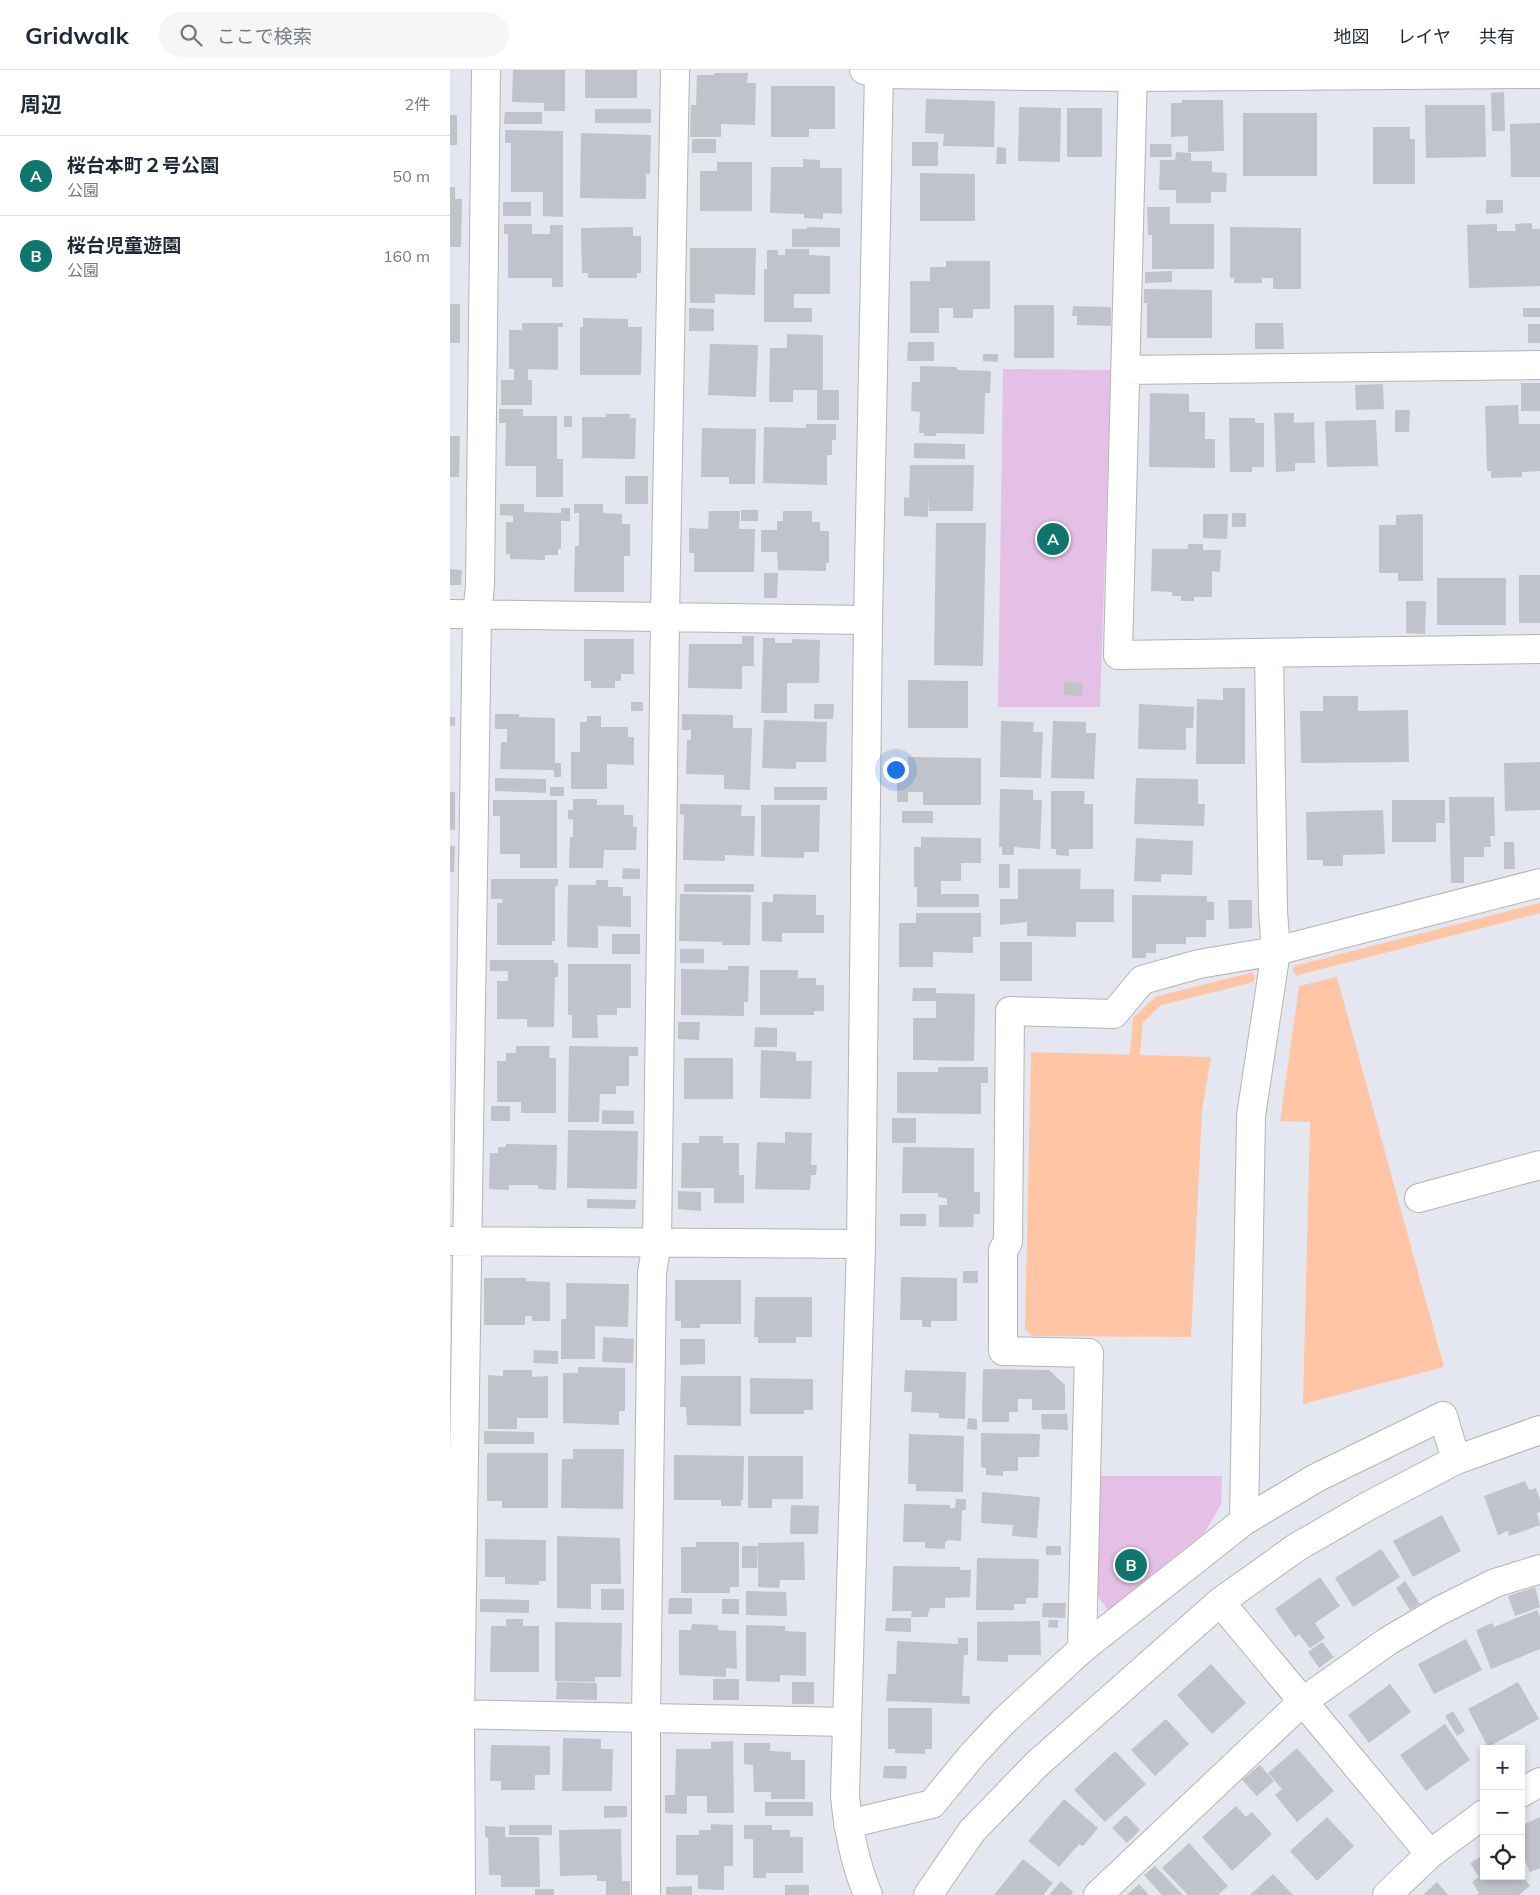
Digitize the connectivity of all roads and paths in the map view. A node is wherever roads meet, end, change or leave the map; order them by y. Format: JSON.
{"nodes":[{"id":1,"x":486,"y":70,"type":"edge"},
{"id":2,"x":675,"y":70,"type":"edge"},
{"id":3,"x":874,"y":71,"type":"edge"},
{"id":4,"x":1132,"y":73,"type":"edge"},
{"id":5,"x":1540,"y":74,"type":"edge"},
{"id":6,"x":1540,"y":364,"type":"edge"},
{"id":7,"x":1125,"y":370,"type":"junction"},
{"id":8,"x":450,"y":614,"type":"edge"},
{"id":9,"x":477,"y":614,"type":"junction"},
{"id":10,"x":664,"y":617,"type":"junction"},
{"id":11,"x":868,"y":620,"type":"junction"},
{"id":12,"x":1540,"y":649,"type":"edge"},
{"id":13,"x":1268,"y":652,"type":"junction"},
{"id":14,"x":1540,"y":883,"type":"edge"},
{"id":15,"x":1276,"y":951,"type":"junction"},
{"id":16,"x":1540,"y":1165,"type":"edge"},
{"id":17,"x":1420,"y":1198,"type":"dead end"},
{"id":18,"x":459,"y":1241,"type":"edge"},
{"id":19,"x":657,"y":1242,"type":"junction"},
{"id":20,"x":861,"y":1244,"type":"junction"},
{"id":21,"x":1540,"y":1430,"type":"edge"},
{"id":22,"x":1456,"y":1460,"type":"junction"},
{"id":23,"x":1244,"y":1521,"type":"junction"},
{"id":24,"x":1540,"y":1569,"type":"edge"},
{"id":25,"x":1220,"y":1602,"type":"junction"},
{"id":26,"x":1082,"y":1649,"type":"junction"},
{"id":27,"x":1302,"y":1702,"type":"junction"},
{"id":28,"x":455,"y":1714,"type":"edge"},
{"id":29,"x":646,"y":1718,"type":"junction"},
{"id":30,"x":847,"y":1722,"type":"junction"},
{"id":31,"x":1540,"y":1782,"type":"edge"},
{"id":32,"x":1525,"y":1791,"type":"edge"},
{"id":33,"x":1480,"y":1817,"type":"edge"},
{"id":34,"x":848,"y":1824,"type":"junction"},
{"id":35,"x":1430,"y":1854,"type":"junction"},
{"id":36,"x":461,"y":1895,"type":"edge"},
{"id":37,"x":646,"y":1895,"type":"edge"},
{"id":38,"x":868,"y":1895,"type":"edge"},
{"id":39,"x":928,"y":1895,"type":"edge"},
{"id":40,"x":1098,"y":1895,"type":"edge"},
{"id":41,"x":1386,"y":1895,"type":"edge"}],
"edges":[{"from":1,"to":9,"type":"street"},
{"from":2,"to":10,"type":"street"},
{"from":3,"to":4,"type":"street"},
{"from":3,"to":11,"type":"street"},
{"from":4,"to":5,"type":"street"},
{"from":4,"to":7,"type":"street"},
{"from":6,"to":7,"type":"street"},
{"from":7,"to":13,"type":"street"},
{"from":8,"to":9,"type":"street"},
{"from":9,"to":10,"type":"street"},
{"from":9,"to":18,"type":"street"},
{"from":10,"to":11,"type":"street"},
{"from":10,"to":19,"type":"street"},
{"from":11,"to":20,"type":"street"},
{"from":12,"to":13,"type":"street"},
{"from":13,"to":15,"type":"street"},
{"from":14,"to":15,"type":"street"},
{"from":15,"to":23,"type":"street"},
{"from":15,"to":26,"type":"street"},
{"from":16,"to":17,"type":"street"},
{"from":18,"to":19,"type":"street"},
{"from":18,"to":28,"type":"street"},
{"from":19,"to":20,"type":"street"},
{"from":19,"to":29,"type":"street"},
{"from":20,"to":30,"type":"street"},
{"from":21,"to":22,"type":"street"},
{"from":22,"to":23,"type":"street"},
{"from":22,"to":25,"type":"street"},
{"from":23,"to":26,"type":"street"},
{"from":24,"to":27,"type":"street"},
{"from":25,"to":27,"type":"street"},
{"from":25,"to":39,"type":"street"},
{"from":26,"to":34,"type":"street"},
{"from":27,"to":35,"type":"street"},
{"from":27,"to":40,"type":"street"},
{"from":28,"to":29,"type":"street"},
{"from":28,"to":36,"type":"street"},
{"from":29,"to":30,"type":"street"},
{"from":29,"to":37,"type":"street"},
{"from":30,"to":34,"type":"street"},
{"from":31,"to":32,"type":"street"},
{"from":33,"to":35,"type":"street"},
{"from":34,"to":38,"type":"street"},
{"from":35,"to":41,"type":"street"}]}
